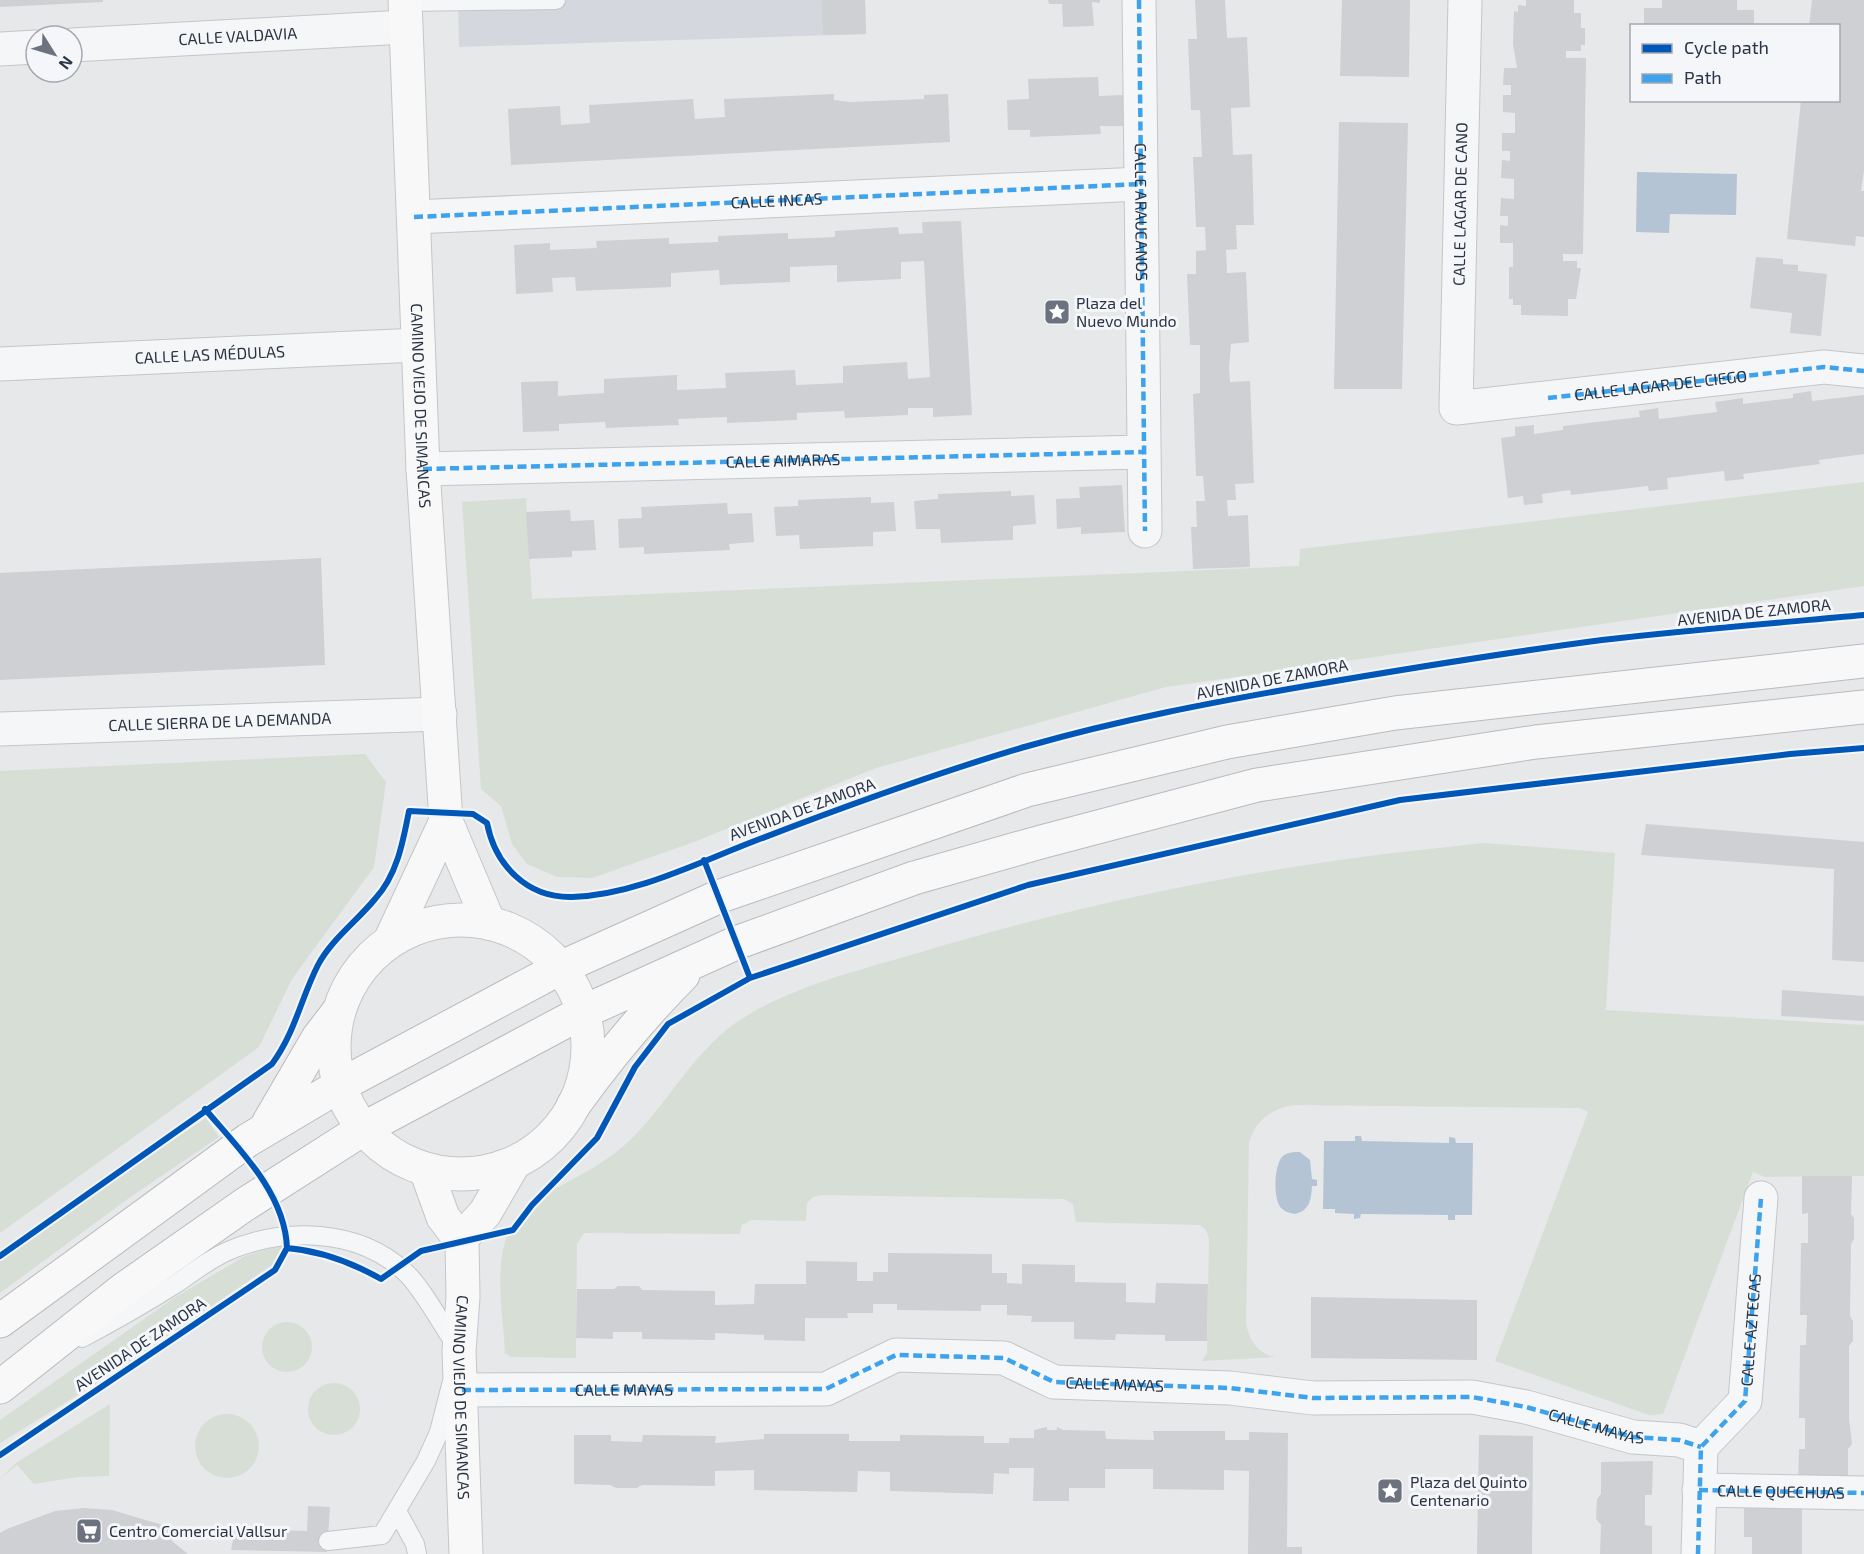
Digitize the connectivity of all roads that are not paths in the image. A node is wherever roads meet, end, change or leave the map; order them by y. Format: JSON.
{"nodes":[{"id":1,"x":556,"y":0,"type":"edge"},
{"id":2,"x":1139,"y":0,"type":"edge"},
{"id":3,"x":1464,"y":0,"type":"edge"},
{"id":4,"x":405,"y":10,"type":"edge"},
{"id":5,"x":84,"y":44,"type":"edge"},
{"id":6,"x":24,"y":48,"type":"edge"},
{"id":7,"x":0,"y":50,"type":"edge"},
{"id":8,"x":1141,"y":184,"type":"junction"},
{"id":9,"x":414,"y":217,"type":"junction"},
{"id":10,"x":418,"y":345,"type":"junction"},
{"id":11,"x":0,"y":364,"type":"edge"},
{"id":12,"x":1864,"y":371,"type":"edge"},
{"id":13,"x":1456,"y":408,"type":"joint"},
{"id":14,"x":1143,"y":452,"type":"junction"},
{"id":15,"x":423,"y":469,"type":"junction"},
{"id":16,"x":1145,"y":531,"type":"dead end"},
{"id":17,"x":1864,"y":661,"type":"edge"},
{"id":18,"x":1864,"y":707,"type":"edge"},
{"id":19,"x":440,"y":714,"type":"junction"},
{"id":20,"x":0,"y":729,"type":"edge"},
{"id":21,"x":446,"y":821,"type":"junction"},
{"id":22,"x":489,"y":923,"type":"junction"},
{"id":23,"x":390,"y":942,"type":"junction"},
{"id":24,"x":699,"y":959,"type":"junction"},
{"id":25,"x":560,"y":968,"type":"junction"},
{"id":26,"x":338,"y":1012,"type":"junction"},
{"id":27,"x":583,"y":1012,"type":"junction"},
{"id":28,"x":339,"y":1086,"type":"junction"},
{"id":29,"x":573,"y":1106,"type":"junction"},
{"id":30,"x":363,"y":1129,"type":"junction"},
{"id":31,"x":264,"y":1131,"type":"junction"},
{"id":32,"x":514,"y":1163,"type":"junction"},
{"id":33,"x":426,"y":1170,"type":"junction"},
{"id":34,"x":1761,"y":1198,"type":"dead end"},
{"id":35,"x":462,"y":1238,"type":"junction"},
{"id":36,"x":0,"y":1320,"type":"edge"},
{"id":37,"x":459,"y":1351,"type":"junction"},
{"id":38,"x":9,"y":1380,"type":"edge"},
{"id":39,"x":462,"y":1390,"type":"junction"},
{"id":40,"x":463,"y":1444,"type":"junction"},
{"id":41,"x":1701,"y":1447,"type":"junction"},
{"id":42,"x":1699,"y":1490,"type":"junction"},
{"id":43,"x":1864,"y":1493,"type":"edge"},
{"id":44,"x":397,"y":1511,"type":"junction"},
{"id":45,"x":328,"y":1541,"type":"dead end"},
{"id":46,"x":417,"y":1554,"type":"edge"},
{"id":47,"x":454,"y":1554,"type":"edge"},
{"id":48,"x":466,"y":1554,"type":"edge"},
{"id":49,"x":1698,"y":1554,"type":"edge"}],
"edges":[{"from":1,"to":4,"type":"lane"},
{"from":2,"to":8,"type":"street","name":"CALLE ARAUCANOS"},
{"from":3,"to":13,"type":"street","name":"CALLE LAGAR DE CANO"},
{"from":4,"to":5,"type":"street","name":"CALLE VALDAVIA"},
{"from":4,"to":9,"type":"main road","name":"CAMINO VIEJO DE SIMANCAS"},
{"from":6,"to":7,"type":"street"},
{"from":8,"to":9,"type":"street","name":"CALLE INCAS"},
{"from":8,"to":14,"type":"street","name":"CALLE ARAUCANOS"},
{"from":9,"to":10,"type":"main road","name":"CAMINO VIEJO DE SIMANCAS"},
{"from":10,"to":11,"type":"street","name":"CALLE LAS MÉDULAS"},
{"from":10,"to":15,"type":"main road","name":"CAMINO VIEJO DE SIMANCAS"},
{"from":12,"to":13,"type":"street","name":"CALLE LAGAR DEL CIEGO"},
{"from":14,"to":15,"type":"street","name":"CALLE AIMARAS"},
{"from":14,"to":16,"type":"street","name":"CALLE ARAUCANOS"},
{"from":15,"to":19,"type":"main road","name":"CAMINO VIEJO DE SIMANCAS"},
{"from":17,"to":25,"type":"main road"},
{"from":18,"to":24,"type":"main road"},
{"from":19,"to":20,"type":"street","name":"CALLE SIERRA DE LA DEMANDA"},
{"from":19,"to":21,"type":"main road","name":"CAMINO VIEJO DE SIMANCAS"},
{"from":21,"to":22,"type":"main road","name":"CAMINO VIEJO DE SIMANCAS"},
{"from":21,"to":23,"type":"main road","name":"CAMINO VIEJO DE SIMANCAS"},
{"from":22,"to":23,"type":"main road"},
{"from":22,"to":25,"type":"main road"},
{"from":23,"to":26,"type":"main road"},
{"from":24,"to":27,"type":"main road"},
{"from":24,"to":29,"type":"main road"},
{"from":25,"to":27,"type":"main road"},
{"from":25,"to":28,"type":"main road"},
{"from":26,"to":28,"type":"main road"},
{"from":26,"to":31,"type":"main road"},
{"from":27,"to":29,"type":"main road"},
{"from":27,"to":30,"type":"main road"},
{"from":28,"to":30,"type":"main road"},
{"from":28,"to":31,"type":"main road"},
{"from":29,"to":32,"type":"main road"},
{"from":30,"to":33,"type":"main road"},
{"from":30,"to":38,"type":"main road"},
{"from":31,"to":36,"type":"main road"},
{"from":32,"to":33,"type":"main road"},
{"from":32,"to":35,"type":"main road"},
{"from":33,"to":35,"type":"main road"},
{"from":34,"to":41,"type":"street","name":"CALLE AZTECAS"},
{"from":35,"to":37,"type":"main road","name":"CAMINO VIEJO DE SIMANCAS"},
{"from":37,"to":38,"type":"lane"},
{"from":37,"to":39,"type":"main road","name":"CAMINO VIEJO DE SIMANCAS"},
{"from":37,"to":44,"type":"lane"},
{"from":39,"to":40,"type":"main road","name":"CAMINO VIEJO DE SIMANCAS"},
{"from":39,"to":41,"type":"street","name":"CALLE MAYAS"},
{"from":40,"to":47,"type":"lane"},
{"from":40,"to":48,"type":"main road","name":"CAMINO VIEJO DE SIMANCAS"},
{"from":41,"to":42,"type":"street"},
{"from":42,"to":43,"type":"street","name":"CALLE QUECHUAS"},
{"from":42,"to":49,"type":"street"},
{"from":44,"to":45,"type":"lane"},
{"from":44,"to":46,"type":"lane"}]}
